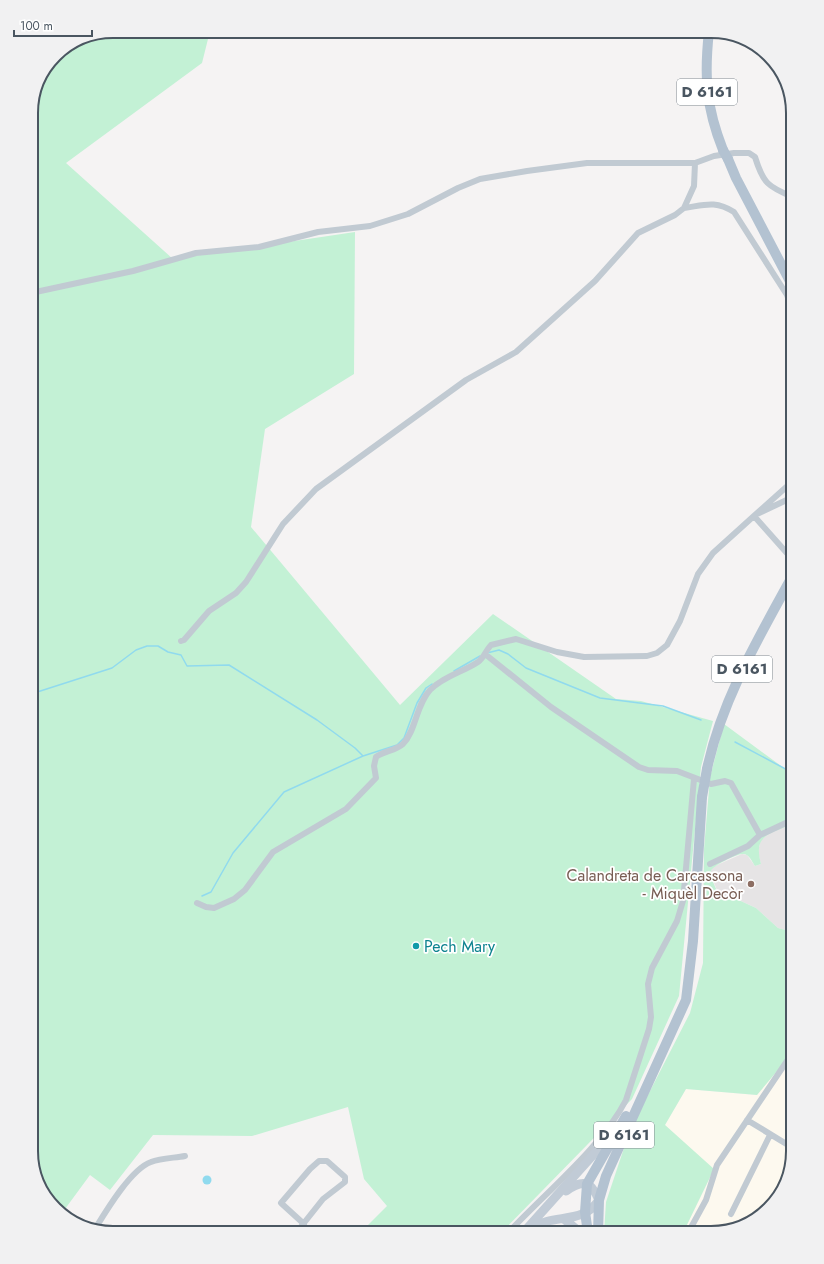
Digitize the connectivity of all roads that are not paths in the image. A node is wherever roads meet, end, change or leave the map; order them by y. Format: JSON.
{"nodes":[{"id":1,"x":708,"y":38,"type":"edge"},
{"id":2,"x":696,"y":163,"type":"junction"},
{"id":3,"x":786,"y":193,"type":"edge"},
{"id":4,"x":684,"y":208,"type":"junction"},
{"id":5,"x":786,"y":273,"type":"edge"},
{"id":6,"x":38,"y":291,"type":"edge"},
{"id":7,"x":786,"y":295,"type":"edge"},
{"id":8,"x":786,"y":487,"type":"edge"},
{"id":9,"x":786,"y":500,"type":"edge"},
{"id":10,"x":754,"y":516,"type":"junction"},
{"id":11,"x":786,"y":552,"type":"edge"},
{"id":12,"x":786,"y":588,"type":"edge"},
{"id":13,"x":181,"y":641,"type":"dead end"},
{"id":14,"x":485,"y":654,"type":"junction"},
{"id":15,"x":694,"y":778,"type":"junction"},
{"id":16,"x":786,"y":823,"type":"edge"},
{"id":17,"x":760,"y":835,"type":"junction"},
{"id":18,"x":700,"y":837,"type":"junction"},
{"id":19,"x":689,"y":851,"type":"junction"},
{"id":20,"x":698,"y":858,"type":"junction"},
{"id":21,"x":710,"y":864,"type":"dead end"},
{"id":22,"x":198,"y":903,"type":"dead end"},
{"id":23,"x":786,"y":1062,"type":"edge"},
{"id":24,"x":653,"y":1071,"type":"junction"},
{"id":25,"x":631,"y":1109,"type":"junction"},
{"id":26,"x":747,"y":1120,"type":"junction"},
{"id":27,"x":770,"y":1135,"type":"junction"},
{"id":28,"x":786,"y":1144,"type":"edge"},
{"id":29,"x":185,"y":1156,"type":"dead end"},
{"id":30,"x":587,"y":1184,"type":"junction"},
{"id":31,"x":599,"y":1200,"type":"junction"},
{"id":32,"x":552,"y":1201,"type":"junction"},
{"id":33,"x":585,"y":1212,"type":"junction"},
{"id":34,"x":731,"y":1214,"type":"dead end"},
{"id":35,"x":564,"y":1219,"type":"junction"},
{"id":36,"x":304,"y":1224,"type":"joint"},
{"id":37,"x":97,"y":1225,"type":"edge"},
{"id":38,"x":515,"y":1226,"type":"edge"},
{"id":39,"x":530,"y":1226,"type":"edge"},
{"id":40,"x":534,"y":1226,"type":"edge"},
{"id":41,"x":572,"y":1226,"type":"edge"},
{"id":42,"x":587,"y":1226,"type":"edge"},
{"id":43,"x":598,"y":1226,"type":"edge"},
{"id":44,"x":692,"y":1226,"type":"edge"}],
"edges":[{"from":1,"to":5,"type":"main road","number":"D 6161"},
{"from":2,"to":3,"type":"street"},
{"from":2,"to":4,"type":"street"},
{"from":2,"to":6,"type":"street"},
{"from":4,"to":7,"type":"street"},
{"from":4,"to":13,"type":"street"},
{"from":8,"to":10,"type":"street"},
{"from":9,"to":10,"type":"street"},
{"from":10,"to":11,"type":"street"},
{"from":10,"to":14,"type":"street"},
{"from":12,"to":18,"type":"main road","number":"D 6161","bridge":true},
{"from":14,"to":15,"type":"street"},
{"from":14,"to":22,"type":"street"},
{"from":15,"to":17,"type":"street"},
{"from":15,"to":19,"type":"street"},
{"from":16,"to":17,"type":"street"},
{"from":17,"to":21,"type":"street"},
{"from":18,"to":19,"type":"street"},
{"from":18,"to":20,"type":"main road","number":"D 6161"},
{"from":19,"to":20,"type":"street"},
{"from":19,"to":38,"type":"street"},
{"from":20,"to":24,"type":"main road","number":"D 6161"},
{"from":23,"to":26,"type":"street"},
{"from":24,"to":25,"type":"main road","number":"D 6161"},
{"from":24,"to":31,"type":"main road","number":"D 6161"},
{"from":25,"to":30,"type":"main road","number":"D 6161"},
{"from":25,"to":32,"type":"street"},
{"from":26,"to":27,"type":"street"},
{"from":26,"to":44,"type":"street"},
{"from":27,"to":28,"type":"street"},
{"from":27,"to":34,"type":"street"},
{"from":29,"to":37,"type":"street"},
{"from":30,"to":31,"type":"street"},
{"from":30,"to":32,"type":"street"},
{"from":30,"to":33,"type":"main road","number":"D 6161"},
{"from":31,"to":33,"type":"street"},
{"from":31,"to":43,"type":"main road","number":"D 6161"},
{"from":32,"to":39,"type":"street"},
{"from":33,"to":35,"type":"street"},
{"from":33,"to":42,"type":"main road","number":"D 6161"},
{"from":35,"to":40,"type":"street"},
{"from":35,"to":41,"type":"street"},
{"from":36,"to":36,"type":"street"}]}
